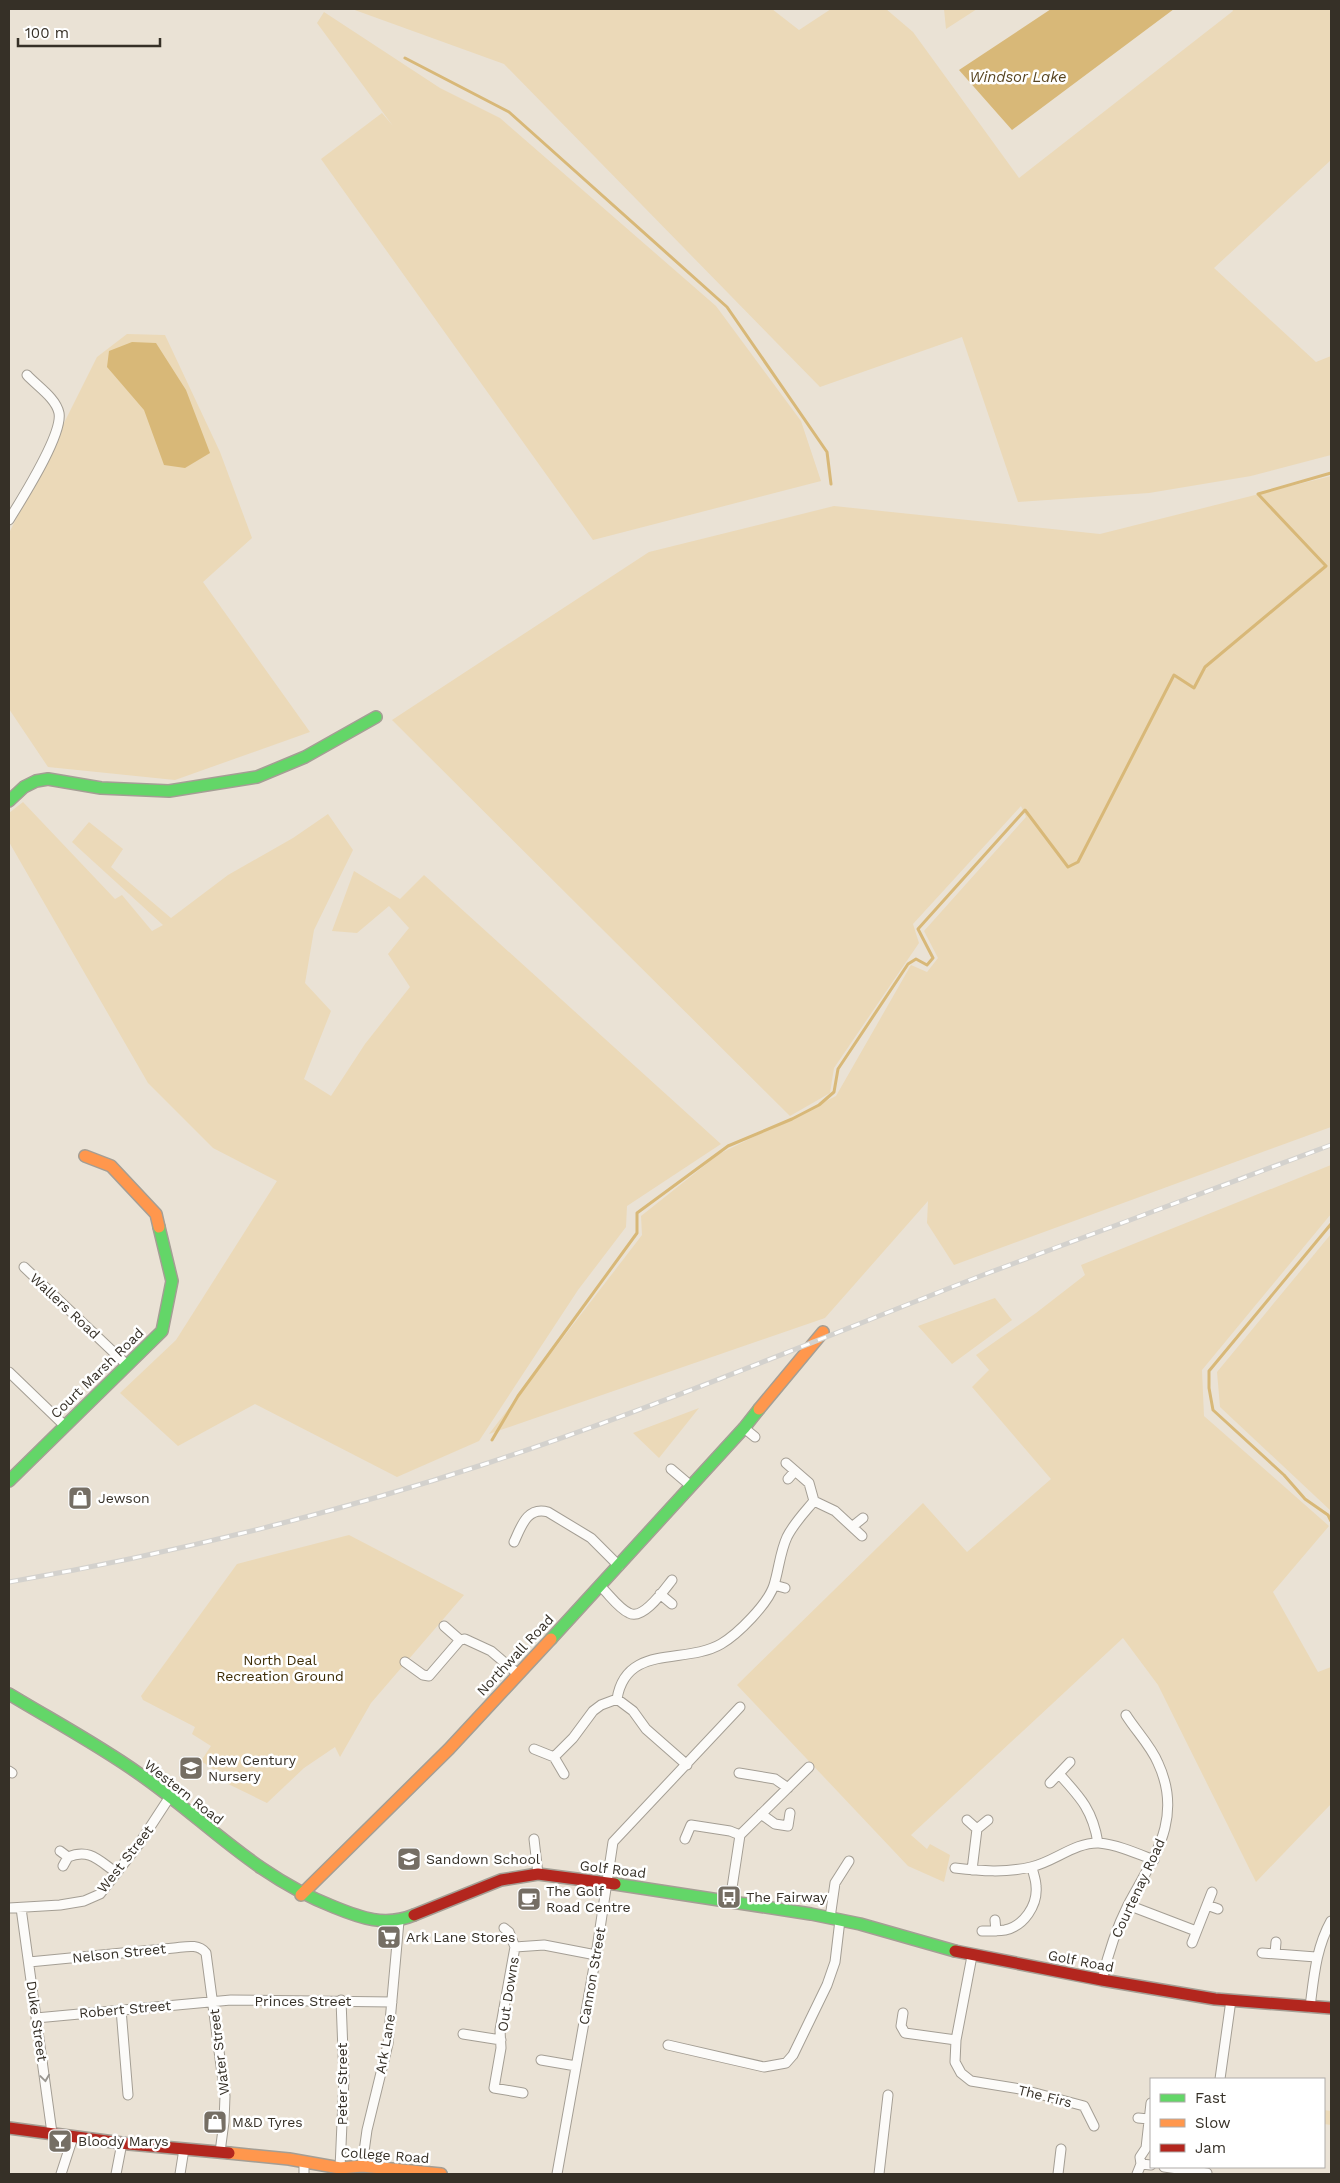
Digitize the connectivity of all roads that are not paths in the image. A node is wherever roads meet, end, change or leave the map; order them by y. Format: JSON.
{"nodes":[{"id":1,"x":27,"y":376,"type":"dead end"},
{"id":2,"x":9,"y":520,"type":"edge"},
{"id":3,"x":376,"y":717,"type":"dead end"},
{"id":4,"x":9,"y":801,"type":"edge"},
{"id":5,"x":85,"y":1156,"type":"dead end"},
{"id":6,"x":24,"y":1267,"type":"dead end"},
{"id":7,"x":823,"y":1332,"type":"dead end"},
{"id":8,"x":127,"y":1364,"type":"junction"},
{"id":9,"x":9,"y":1372,"type":"edge"},
{"id":10,"x":64,"y":1425,"type":"junction"},
{"id":11,"x":744,"y":1428,"type":"junction"},
{"id":12,"x":754,"y":1437,"type":"dead end"},
{"id":13,"x":786,"y":1462,"type":"dead end"},
{"id":14,"x":671,"y":1469,"type":"dead end"},
{"id":15,"x":795,"y":1471,"type":"junction"},
{"id":16,"x":788,"y":1479,"type":"dead end"},
{"id":17,"x":9,"y":1481,"type":"edge"},
{"id":18,"x":691,"y":1486,"type":"junction"},
{"id":19,"x":814,"y":1501,"type":"junction"},
{"id":20,"x":863,"y":1518,"type":"dead end"},
{"id":21,"x":853,"y":1526,"type":"junction"},
{"id":22,"x":862,"y":1536,"type":"dead end"},
{"id":23,"x":514,"y":1542,"type":"dead end"},
{"id":24,"x":619,"y":1566,"type":"junction"},
{"id":25,"x":672,"y":1580,"type":"dead end"},
{"id":26,"x":774,"y":1585,"type":"junction"},
{"id":27,"x":600,"y":1586,"type":"junction"},
{"id":28,"x":786,"y":1588,"type":"dead end"},
{"id":29,"x":660,"y":1594,"type":"junction"},
{"id":30,"x":672,"y":1604,"type":"dead end"},
{"id":31,"x":444,"y":1626,"type":"dead end"},
{"id":32,"x":460,"y":1640,"type":"junction"},
{"id":33,"x":405,"y":1662,"type":"dead end"},
{"id":34,"x":518,"y":1674,"type":"junction"},
{"id":35,"x":9,"y":1694,"type":"edge"},
{"id":36,"x":617,"y":1699,"type":"junction"},
{"id":37,"x":740,"y":1707,"type":"dead end"},
{"id":38,"x":1126,"y":1715,"type":"dead end"},
{"id":39,"x":534,"y":1748,"type":"dead end"},
{"id":40,"x":554,"y":1757,"type":"junction"},
{"id":41,"x":1070,"y":1762,"type":"dead end"},
{"id":42,"x":687,"y":1765,"type":"junction"},
{"id":43,"x":810,"y":1767,"type":"dead end"},
{"id":44,"x":738,"y":1773,"type":"dead end"},
{"id":45,"x":564,"y":1774,"type":"dead end"},
{"id":46,"x":1060,"y":1775,"type":"junction"},
{"id":47,"x":1050,"y":1783,"type":"dead end"},
{"id":48,"x":788,"y":1788,"type":"junction"},
{"id":49,"x":170,"y":1798,"type":"junction"},
{"id":50,"x":790,"y":1813,"type":"dead end"},
{"id":51,"x":761,"y":1814,"type":"junction"},
{"id":52,"x":967,"y":1820,"type":"dead end"},
{"id":53,"x":988,"y":1820,"type":"dead end"},
{"id":54,"x":977,"y":1830,"type":"junction"},
{"id":55,"x":740,"y":1835,"type":"junction"},
{"id":56,"x":534,"y":1839,"type":"dead end"},
{"id":57,"x":685,"y":1839,"type":"dead end"},
{"id":58,"x":1098,"y":1843,"type":"junction"},
{"id":59,"x":60,"y":1851,"type":"dead end"},
{"id":60,"x":68,"y":1857,"type":"junction"},
{"id":61,"x":1154,"y":1860,"type":"junction"},
{"id":62,"x":849,"y":1861,"type":"dead end"},
{"id":63,"x":63,"y":1866,"type":"dead end"},
{"id":64,"x":1032,"y":1867,"type":"junction"},
{"id":65,"x":955,"y":1868,"type":"dead end"},
{"id":66,"x":972,"y":1870,"type":"junction"},
{"id":67,"x":117,"y":1873,"type":"junction"},
{"id":68,"x":538,"y":1874,"type":"junction"},
{"id":69,"x":607,"y":1883,"type":"junction"},
{"id":70,"x":1212,"y":1892,"type":"dead end"},
{"id":71,"x":301,"y":1895,"type":"junction"},
{"id":72,"x":730,"y":1901,"type":"junction"},
{"id":73,"x":1128,"y":1905,"type":"junction"},
{"id":74,"x":1207,"y":1905,"type":"junction"},
{"id":75,"x":9,"y":1908,"type":"edge"},
{"id":76,"x":21,"y":1908,"type":"junction"},
{"id":77,"x":1218,"y":1909,"type":"dead end"},
{"id":78,"x":835,"y":1919,"type":"junction"},
{"id":79,"x":995,"y":1920,"type":"dead end"},
{"id":80,"x":399,"y":1921,"type":"junction"},
{"id":81,"x":1331,"y":1922,"type":"edge"},
{"id":82,"x":504,"y":1928,"type":"dead end"},
{"id":83,"x":982,"y":1931,"type":"dead end"},
{"id":84,"x":996,"y":1931,"type":"junction"},
{"id":85,"x":1196,"y":1932,"type":"junction"},
{"id":86,"x":1328,"y":1933,"type":"edge"},
{"id":87,"x":1276,"y":1942,"type":"dead end"},
{"id":88,"x":1192,"y":1944,"type":"dead end"},
{"id":89,"x":515,"y":1947,"type":"junction"},
{"id":90,"x":206,"y":1953,"type":"joint"},
{"id":91,"x":1262,"y":1953,"type":"dead end"},
{"id":92,"x":596,"y":1954,"type":"junction"},
{"id":93,"x":1275,"y":1954,"type":"junction"},
{"id":94,"x":972,"y":1956,"type":"junction"},
{"id":95,"x":1316,"y":1957,"type":"junction"},
{"id":96,"x":29,"y":1962,"type":"junction"},
{"id":97,"x":1102,"y":1980,"type":"junction"},
{"id":98,"x":341,"y":2000,"type":"junction"},
{"id":99,"x":1232,"y":2000,"type":"junction"},
{"id":100,"x":213,"y":2001,"type":"junction"},
{"id":101,"x":392,"y":2002,"type":"junction"},
{"id":102,"x":1310,"y":2006,"type":"junction"},
{"id":103,"x":1331,"y":2008,"type":"edge"},
{"id":104,"x":121,"y":2009,"type":"junction"},
{"id":105,"x":903,"y":2014,"type":"dead end"},
{"id":106,"x":36,"y":2018,"type":"junction"},
{"id":107,"x":463,"y":2034,"type":"dead end"},
{"id":108,"x":501,"y":2040,"type":"junction"},
{"id":109,"x":956,"y":2040,"type":"junction"},
{"id":110,"x":668,"y":2045,"type":"dead end"},
{"id":111,"x":541,"y":2060,"type":"dead end"},
{"id":112,"x":576,"y":2066,"type":"junction"},
{"id":113,"x":1220,"y":2078,"type":"edge"},
{"id":114,"x":523,"y":2094,"type":"dead end"},
{"id":115,"x":128,"y":2095,"type":"dead end"},
{"id":116,"x":888,"y":2095,"type":"dead end"},
{"id":117,"x":1150,"y":2112,"type":"edge"},
{"id":118,"x":1138,"y":2118,"type":"dead end"},
{"id":119,"x":1149,"y":2119,"type":"junction"},
{"id":120,"x":1094,"y":2126,"type":"dead end"},
{"id":121,"x":9,"y":2128,"type":"edge"},
{"id":122,"x":52,"y":2133,"type":"junction"},
{"id":123,"x":73,"y":2136,"type":"junction"},
{"id":124,"x":122,"y":2143,"type":"junction"},
{"id":125,"x":1061,"y":2148,"type":"dead end"},
{"id":126,"x":184,"y":2149,"type":"junction"},
{"id":127,"x":220,"y":2152,"type":"junction"},
{"id":128,"x":304,"y":2162,"type":"junction"},
{"id":129,"x":1141,"y":2164,"type":"junction"},
{"id":130,"x":1150,"y":2165,"type":"edge"},
{"id":131,"x":362,"y":2166,"type":"junction"},
{"id":132,"x":340,"y":2168,"type":"junction"},
{"id":133,"x":1175,"y":2168,"type":"edge"},
{"id":134,"x":327,"y":2170,"type":"edge"},
{"id":135,"x":1207,"y":2171,"type":"edge"},
{"id":136,"x":422,"y":2173,"type":"edge"},
{"id":137,"x":61,"y":2174,"type":"edge"},
{"id":138,"x":116,"y":2174,"type":"edge"},
{"id":139,"x":180,"y":2174,"type":"edge"},
{"id":140,"x":304,"y":2174,"type":"edge"},
{"id":141,"x":442,"y":2174,"type":"edge"},
{"id":142,"x":557,"y":2174,"type":"edge"},
{"id":143,"x":879,"y":2174,"type":"edge"},
{"id":144,"x":1058,"y":2174,"type":"edge"},
{"id":145,"x":1137,"y":2174,"type":"edge"}],
"edges":[{"from":1,"to":2,"type":"street"},
{"from":3,"to":4,"type":"street"},
{"from":5,"to":8,"type":"street","name":"Court Marsh Road"},
{"from":6,"to":8,"type":"street","name":"Wallers Road"},
{"from":7,"to":11,"type":"street","name":"Northwall Road"},
{"from":8,"to":10,"type":"street","name":"Court Marsh Road"},
{"from":9,"to":10,"type":"street"},
{"from":10,"to":17,"type":"street","name":"Court Marsh Road"},
{"from":11,"to":12,"type":"street"},
{"from":11,"to":18,"type":"street","name":"Northwall Road"},
{"from":13,"to":15,"type":"street"},
{"from":14,"to":18,"type":"street"},
{"from":15,"to":16,"type":"street"},
{"from":15,"to":19,"type":"street"},
{"from":18,"to":24,"type":"street","name":"Northwall Road"},
{"from":19,"to":21,"type":"street"},
{"from":19,"to":26,"type":"street"},
{"from":20,"to":21,"type":"street"},
{"from":21,"to":22,"type":"street"},
{"from":23,"to":24,"type":"street"},
{"from":24,"to":27,"type":"street","name":"Northwall Road"},
{"from":25,"to":29,"type":"street"},
{"from":26,"to":28,"type":"street"},
{"from":26,"to":36,"type":"street"},
{"from":27,"to":29,"type":"street"},
{"from":27,"to":34,"type":"street","name":"Northwall Road"},
{"from":29,"to":30,"type":"street"},
{"from":31,"to":32,"type":"street"},
{"from":32,"to":33,"type":"street"},
{"from":32,"to":34,"type":"street"},
{"from":34,"to":71,"type":"street","name":"Northwall Road"},
{"from":35,"to":49,"type":"street","name":"Western Road"},
{"from":36,"to":40,"type":"street"},
{"from":36,"to":42,"type":"street"},
{"from":37,"to":42,"type":"street","name":"Cannon Street"},
{"from":38,"to":61,"type":"street","name":"Courtenay Road"},
{"from":39,"to":40,"type":"street"},
{"from":40,"to":45,"type":"street"},
{"from":41,"to":46,"type":"street"},
{"from":42,"to":69,"type":"street","name":"Cannon Street"},
{"from":43,"to":48,"type":"street"},
{"from":44,"to":48,"type":"street"},
{"from":46,"to":47,"type":"street"},
{"from":46,"to":58,"type":"street"},
{"from":48,"to":51,"type":"street"},
{"from":49,"to":67,"type":"street","name":"West Street"},
{"from":49,"to":71,"type":"street","name":"Western Road"},
{"from":50,"to":51,"type":"street"},
{"from":51,"to":55,"type":"street"},
{"from":52,"to":54,"type":"street"},
{"from":53,"to":54,"type":"street"},
{"from":54,"to":66,"type":"street"},
{"from":55,"to":57,"type":"street"},
{"from":55,"to":72,"type":"street"},
{"from":56,"to":68,"type":"street"},
{"from":58,"to":61,"type":"street"},
{"from":58,"to":64,"type":"street"},
{"from":59,"to":60,"type":"street"},
{"from":60,"to":63,"type":"street"},
{"from":60,"to":67,"type":"street"},
{"from":61,"to":73,"type":"street","name":"Courtenay Road"},
{"from":62,"to":78,"type":"street"},
{"from":64,"to":66,"type":"street"},
{"from":64,"to":84,"type":"street"},
{"from":65,"to":66,"type":"street"},
{"from":67,"to":76,"type":"street","name":"West Street"},
{"from":68,"to":69,"type":"street","name":"Golf Road"},
{"from":68,"to":80,"type":"street","name":"Golf Road"},
{"from":69,"to":72,"type":"street","name":"Golf Road"},
{"from":69,"to":92,"type":"street","name":"Cannon Street"},
{"from":70,"to":74,"type":"street"},
{"from":71,"to":80,"type":"street","name":"Western Road"},
{"from":72,"to":78,"type":"street","name":"Golf Road"},
{"from":73,"to":85,"type":"street"},
{"from":73,"to":97,"type":"street","name":"Courtenay Road"},
{"from":74,"to":77,"type":"street"},
{"from":74,"to":85,"type":"street"},
{"from":75,"to":76,"type":"street","name":"West Street"},
{"from":76,"to":96,"type":"street","name":"Duke Street"},
{"from":78,"to":94,"type":"street","name":"Golf Road"},
{"from":78,"to":110,"type":"street"},
{"from":79,"to":84,"type":"street"},
{"from":80,"to":101,"type":"street","name":"Ark Lane"},
{"from":81,"to":86,"type":"street"},
{"from":82,"to":89,"type":"street","name":"Out Downs"},
{"from":83,"to":84,"type":"street"},
{"from":85,"to":88,"type":"street"},
{"from":86,"to":95,"type":"street"},
{"from":87,"to":93,"type":"street"},
{"from":89,"to":92,"type":"street","name":"Out Downs"},
{"from":89,"to":108,"type":"street","name":"Out Downs"},
{"from":90,"to":96,"type":"street","name":"Nelson Street"},
{"from":90,"to":100,"type":"street","name":"Water Street"},
{"from":91,"to":93,"type":"street"},
{"from":92,"to":112,"type":"street","name":"Cannon Street"},
{"from":93,"to":95,"type":"street"},
{"from":94,"to":97,"type":"street","name":"Golf Road"},
{"from":94,"to":109,"type":"street"},
{"from":95,"to":102,"type":"street"},
{"from":96,"to":106,"type":"street","name":"Duke Street"},
{"from":97,"to":99,"type":"street","name":"Golf Road"},
{"from":98,"to":100,"type":"street","name":"Princes Street"},
{"from":98,"to":101,"type":"street","name":"Princes Street"},
{"from":98,"to":132,"type":"street","name":"Peter Street"},
{"from":99,"to":102,"type":"street","name":"Golf Road"},
{"from":99,"to":113,"type":"street"},
{"from":100,"to":104,"type":"street","name":"Robert Street"},
{"from":100,"to":127,"type":"street","name":"Water Street"},
{"from":101,"to":131,"type":"street","name":"Ark Lane"},
{"from":102,"to":103,"type":"street","name":"Golf Road"},
{"from":104,"to":106,"type":"street","name":"Robert Street"},
{"from":104,"to":115,"type":"street"},
{"from":105,"to":109,"type":"street"},
{"from":106,"to":122,"type":"street","name":"Duke Street","one_way":true},
{"from":107,"to":108,"type":"street","name":"Out Downs"},
{"from":108,"to":114,"type":"street","name":"Out Downs"},
{"from":109,"to":120,"type":"street","name":"The Firs"},
{"from":111,"to":112,"type":"street"},
{"from":112,"to":142,"type":"street","name":"Cannon Street"},
{"from":116,"to":143,"type":"street"},
{"from":117,"to":119,"type":"street"},
{"from":118,"to":119,"type":"street"},
{"from":119,"to":129,"type":"street"},
{"from":121,"to":122,"type":"street","name":"College Road"},
{"from":122,"to":123,"type":"street","name":"College Road"},
{"from":123,"to":124,"type":"street","name":"College Road"},
{"from":123,"to":137,"type":"street"},
{"from":124,"to":126,"type":"street","name":"College Road"},
{"from":124,"to":138,"type":"street"},
{"from":125,"to":144,"type":"street"},
{"from":126,"to":127,"type":"street","name":"College Road"},
{"from":126,"to":139,"type":"street"},
{"from":127,"to":128,"type":"street","name":"College Road"},
{"from":128,"to":134,"type":"street","name":"College Road"},
{"from":128,"to":140,"type":"street"},
{"from":129,"to":130,"type":"street"},
{"from":129,"to":145,"type":"street"},
{"from":131,"to":132,"type":"street","name":"College Road"},
{"from":131,"to":136,"type":"street","name":"College Road"},
{"from":132,"to":134,"type":"street","name":"College Road"},
{"from":133,"to":135,"type":"street"},
{"from":136,"to":141,"type":"street","name":"College Road"}]}
